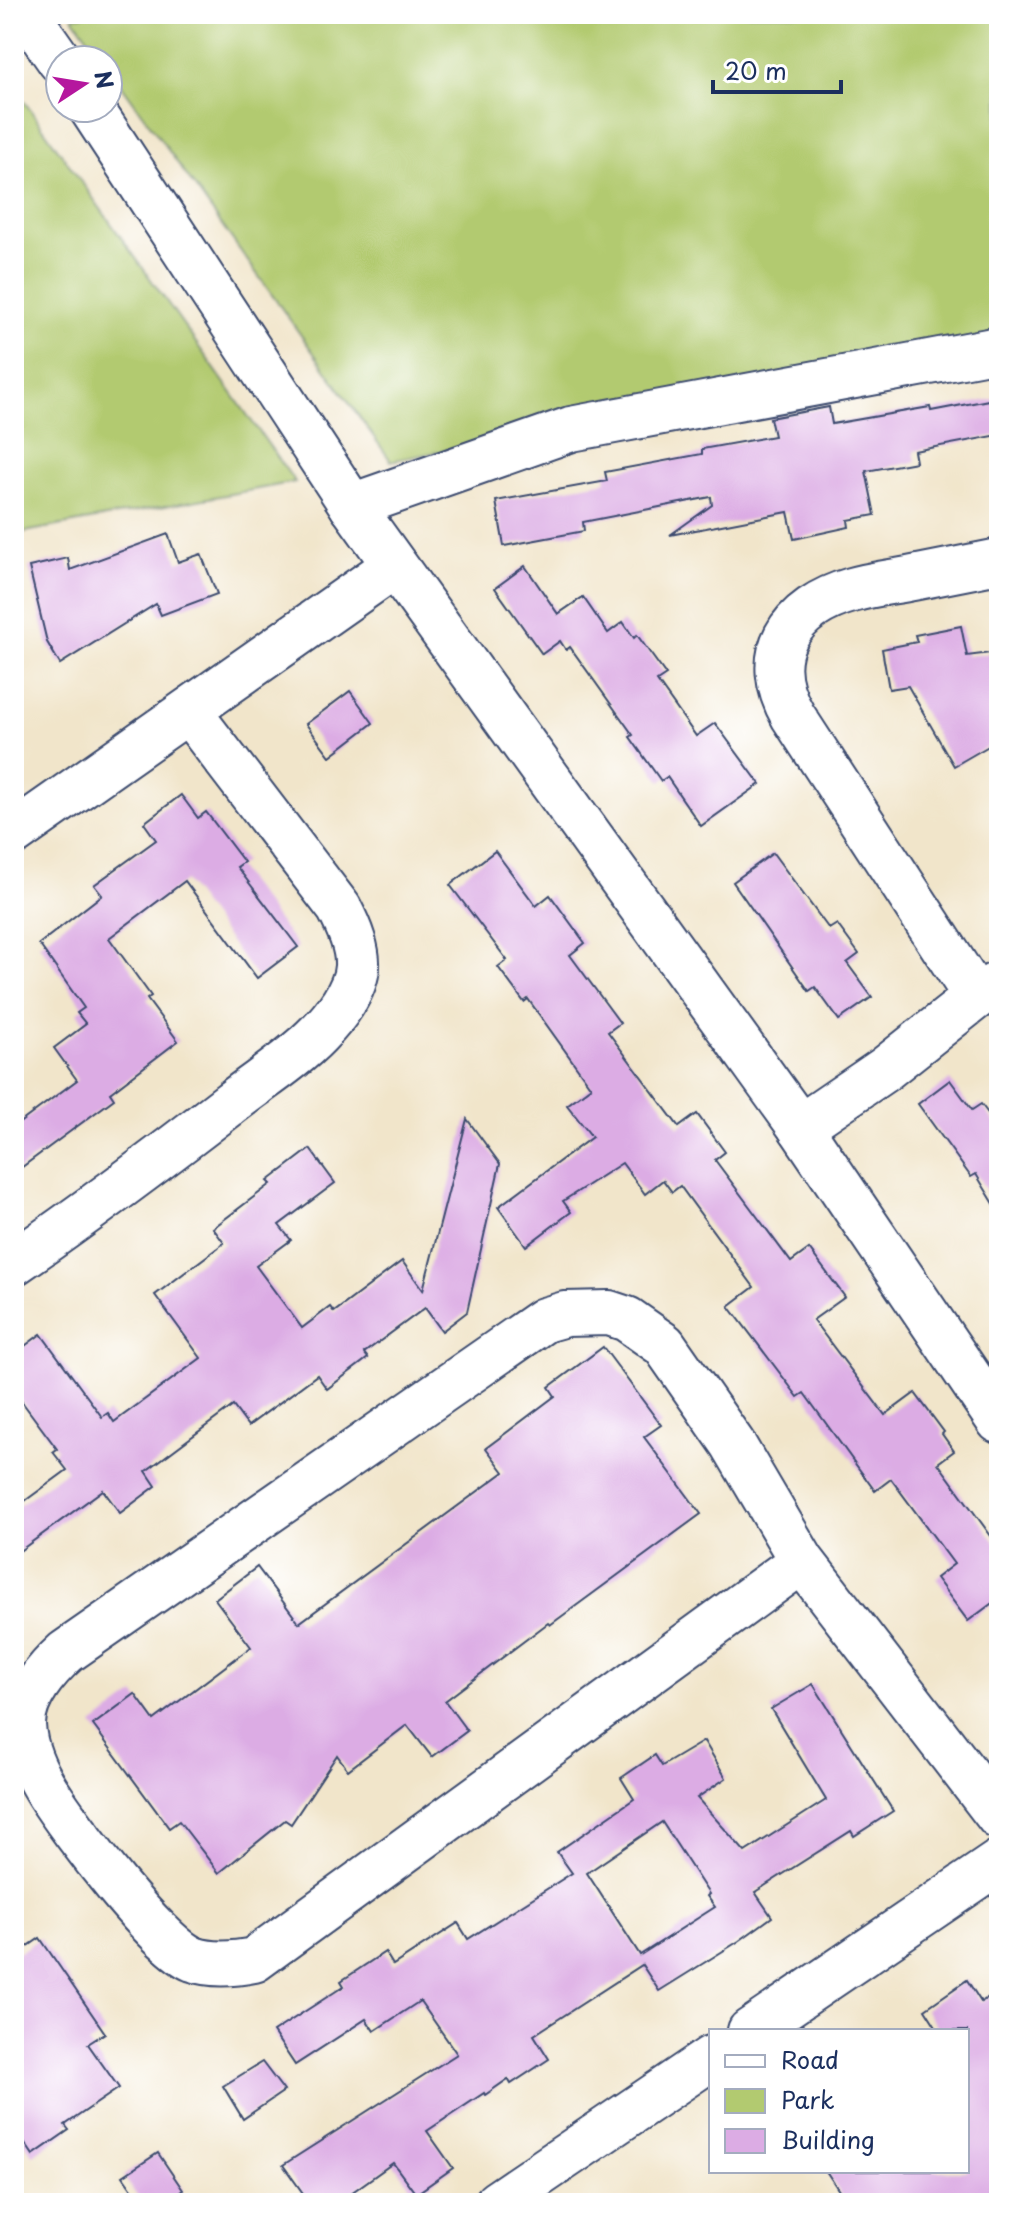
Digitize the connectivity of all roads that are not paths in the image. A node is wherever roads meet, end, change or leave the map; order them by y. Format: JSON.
{"nodes":[{"id":1,"x":27,"y":14,"type":"edge"},
{"id":2,"x":48,"y":44,"type":"edge"},
{"id":3,"x":101,"y":124,"type":"edge"},
{"id":4,"x":999,"y":349,"type":"edge"},
{"id":5,"x":352,"y":506,"type":"junction"},
{"id":6,"x":999,"y":561,"type":"edge"},
{"id":7,"x":394,"y":566,"type":"junction"},
{"id":8,"x":189,"y":712,"type":"junction"},
{"id":9,"x":14,"y":833,"type":"edge"},
{"id":10,"x":987,"y":990,"type":"edge"},
{"id":11,"x":800,"y":1127,"type":"junction"},
{"id":12,"x":14,"y":1263,"type":"edge"},
{"id":13,"x":999,"y":1421,"type":"edge"},
{"id":14,"x":802,"y":1561,"type":"junction"},
{"id":15,"x":999,"y":1817,"type":"edge"},
{"id":16,"x":999,"y":1862,"type":"edge"},
{"id":17,"x":753,"y":2029,"type":"edge"},
{"id":18,"x":709,"y":2059,"type":"edge"},
{"id":19,"x":497,"y":2203,"type":"edge"}],
"edges":[{"from":1,"to":2,"type":"street"},
{"from":3,"to":5,"type":"street"},
{"from":4,"to":5,"type":"street"},
{"from":5,"to":7,"type":"street"},
{"from":6,"to":10,"type":"street"},
{"from":7,"to":8,"type":"street"},
{"from":7,"to":11,"type":"street"},
{"from":8,"to":9,"type":"street"},
{"from":8,"to":12,"type":"street"},
{"from":10,"to":11,"type":"street"},
{"from":11,"to":13,"type":"street"},
{"from":14,"to":14,"type":"street"},
{"from":14,"to":15,"type":"street"},
{"from":16,"to":17,"type":"street"},
{"from":18,"to":19,"type":"street"}]}
